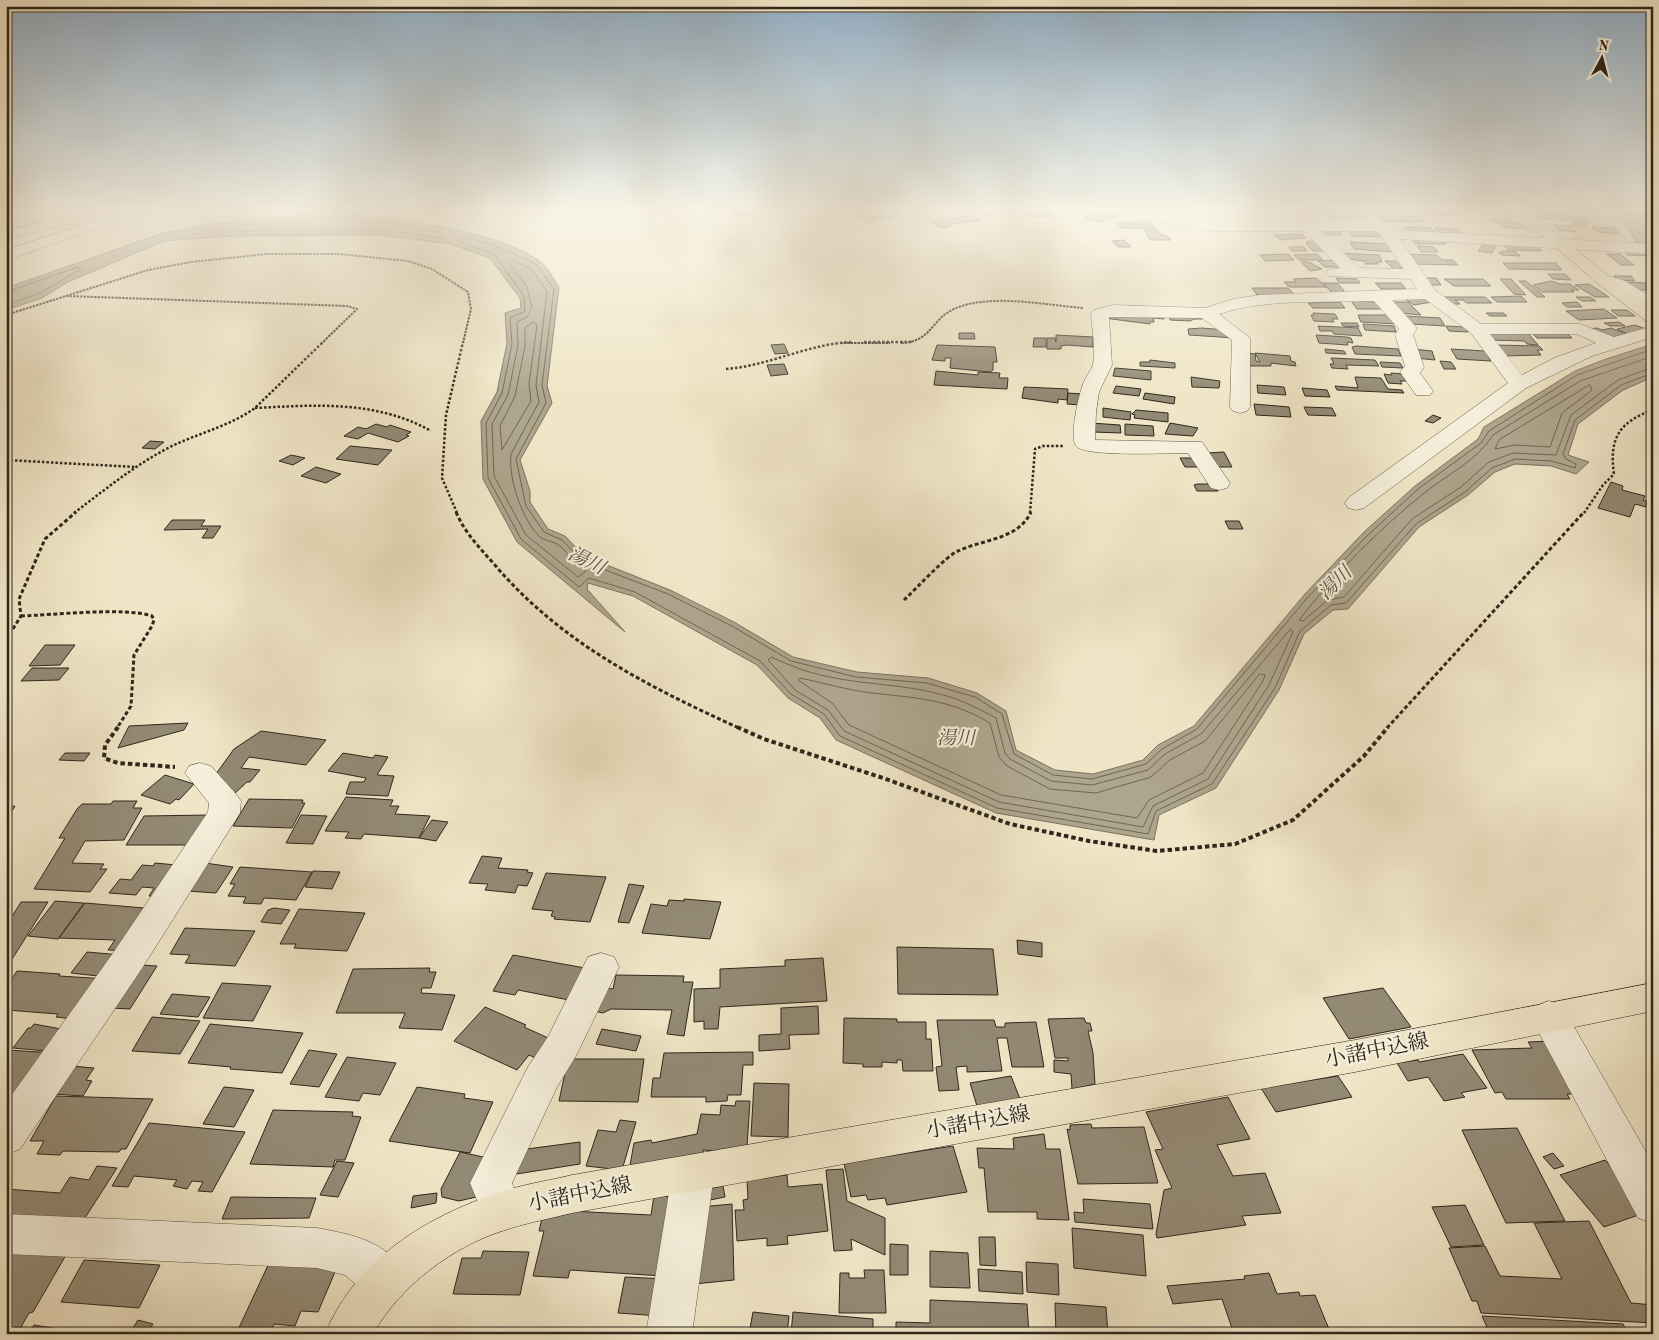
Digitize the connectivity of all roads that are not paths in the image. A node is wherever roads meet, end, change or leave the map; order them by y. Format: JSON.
{"nodes":[{"id":1,"x":1352,"y":271,"type":"edge"},
{"id":2,"x":1413,"y":271,"type":"edge"},
{"id":3,"x":1592,"y":271,"type":"edge"},
{"id":4,"x":1334,"y":273,"type":"dead end"},
{"id":5,"x":1355,"y":273,"type":"junction"},
{"id":6,"x":1415,"y":274,"type":"junction"},
{"id":7,"x":1602,"y":279,"type":"junction"},
{"id":8,"x":1429,"y":294,"type":"junction"},
{"id":9,"x":1379,"y":296,"type":"junction"},
{"id":10,"x":1653,"y":306,"type":"edge"},
{"id":11,"x":1206,"y":313,"type":"junction"},
{"id":12,"x":1556,"y":313,"type":"dead end"},
{"id":13,"x":1653,"y":318,"type":"edge"},
{"id":14,"x":1477,"y":328,"type":"junction"},
{"id":15,"x":1580,"y":330,"type":"junction"},
{"id":16,"x":1653,"y":331,"type":"edge"},
{"id":17,"x":1612,"y":343,"type":"junction"},
{"id":18,"x":1519,"y":384,"type":"junction"},
{"id":19,"x":1423,"y":391,"type":"dead end"},
{"id":20,"x":1240,"y":407,"type":"dead end"},
{"id":21,"x":1219,"y":483,"type":"dead end"},
{"id":22,"x":1356,"y":503,"type":"dead end"},
{"id":23,"x":200,"y":773,"type":"road end"},
{"id":24,"x":601,"y":967,"type":"dead end"},
{"id":25,"x":1653,"y":997,"type":"edge"},
{"id":26,"x":1549,"y":1016,"type":"junction"},
{"id":27,"x":6,"y":1138,"type":"edge"},
{"id":28,"x":692,"y":1174,"type":"junction"},
{"id":29,"x":1653,"y":1204,"type":"edge"},
{"id":30,"x":502,"y":1211,"type":"junction"},
{"id":31,"x":6,"y":1234,"type":"edge"},
{"id":32,"x":386,"y":1281,"type":"junction"},
{"id":33,"x":348,"y":1334,"type":"edge"},
{"id":34,"x":669,"y":1334,"type":"edge"}],
"edges":[{"from":1,"to":5,"type":"street"},
{"from":2,"to":6,"type":"street"},
{"from":3,"to":7,"type":"main road"},
{"from":4,"to":5,"type":"street"},
{"from":5,"to":6,"type":"street"},
{"from":6,"to":8,"type":"street"},
{"from":7,"to":10,"type":"street"},
{"from":7,"to":13,"type":"main road"},
{"from":8,"to":9,"type":"street"},
{"from":8,"to":14,"type":"street"},
{"from":9,"to":11,"type":"street"},
{"from":9,"to":19,"type":"street"},
{"from":11,"to":20,"type":"street"},
{"from":11,"to":21,"type":"street"},
{"from":12,"to":15,"type":"street"},
{"from":14,"to":15,"type":"street"},
{"from":14,"to":18,"type":"street"},
{"from":15,"to":17,"type":"street"},
{"from":16,"to":17,"type":"street"},
{"from":17,"to":18,"type":"street"},
{"from":18,"to":22,"type":"street"},
{"from":23,"to":27,"type":"street"},
{"from":24,"to":30,"type":"street"},
{"from":25,"to":26,"type":"main road","name":"小諸中込線"},
{"from":26,"to":28,"type":"main road","name":"小諸中込線"},
{"from":26,"to":29,"type":"street"},
{"from":28,"to":30,"type":"main road","name":"小諸中込線"},
{"from":28,"to":34,"type":"street"},
{"from":30,"to":32,"type":"main road","name":"小諸中込線"},
{"from":31,"to":32,"type":"street"},
{"from":32,"to":33,"type":"main road","name":"小諸中込線"}]}
